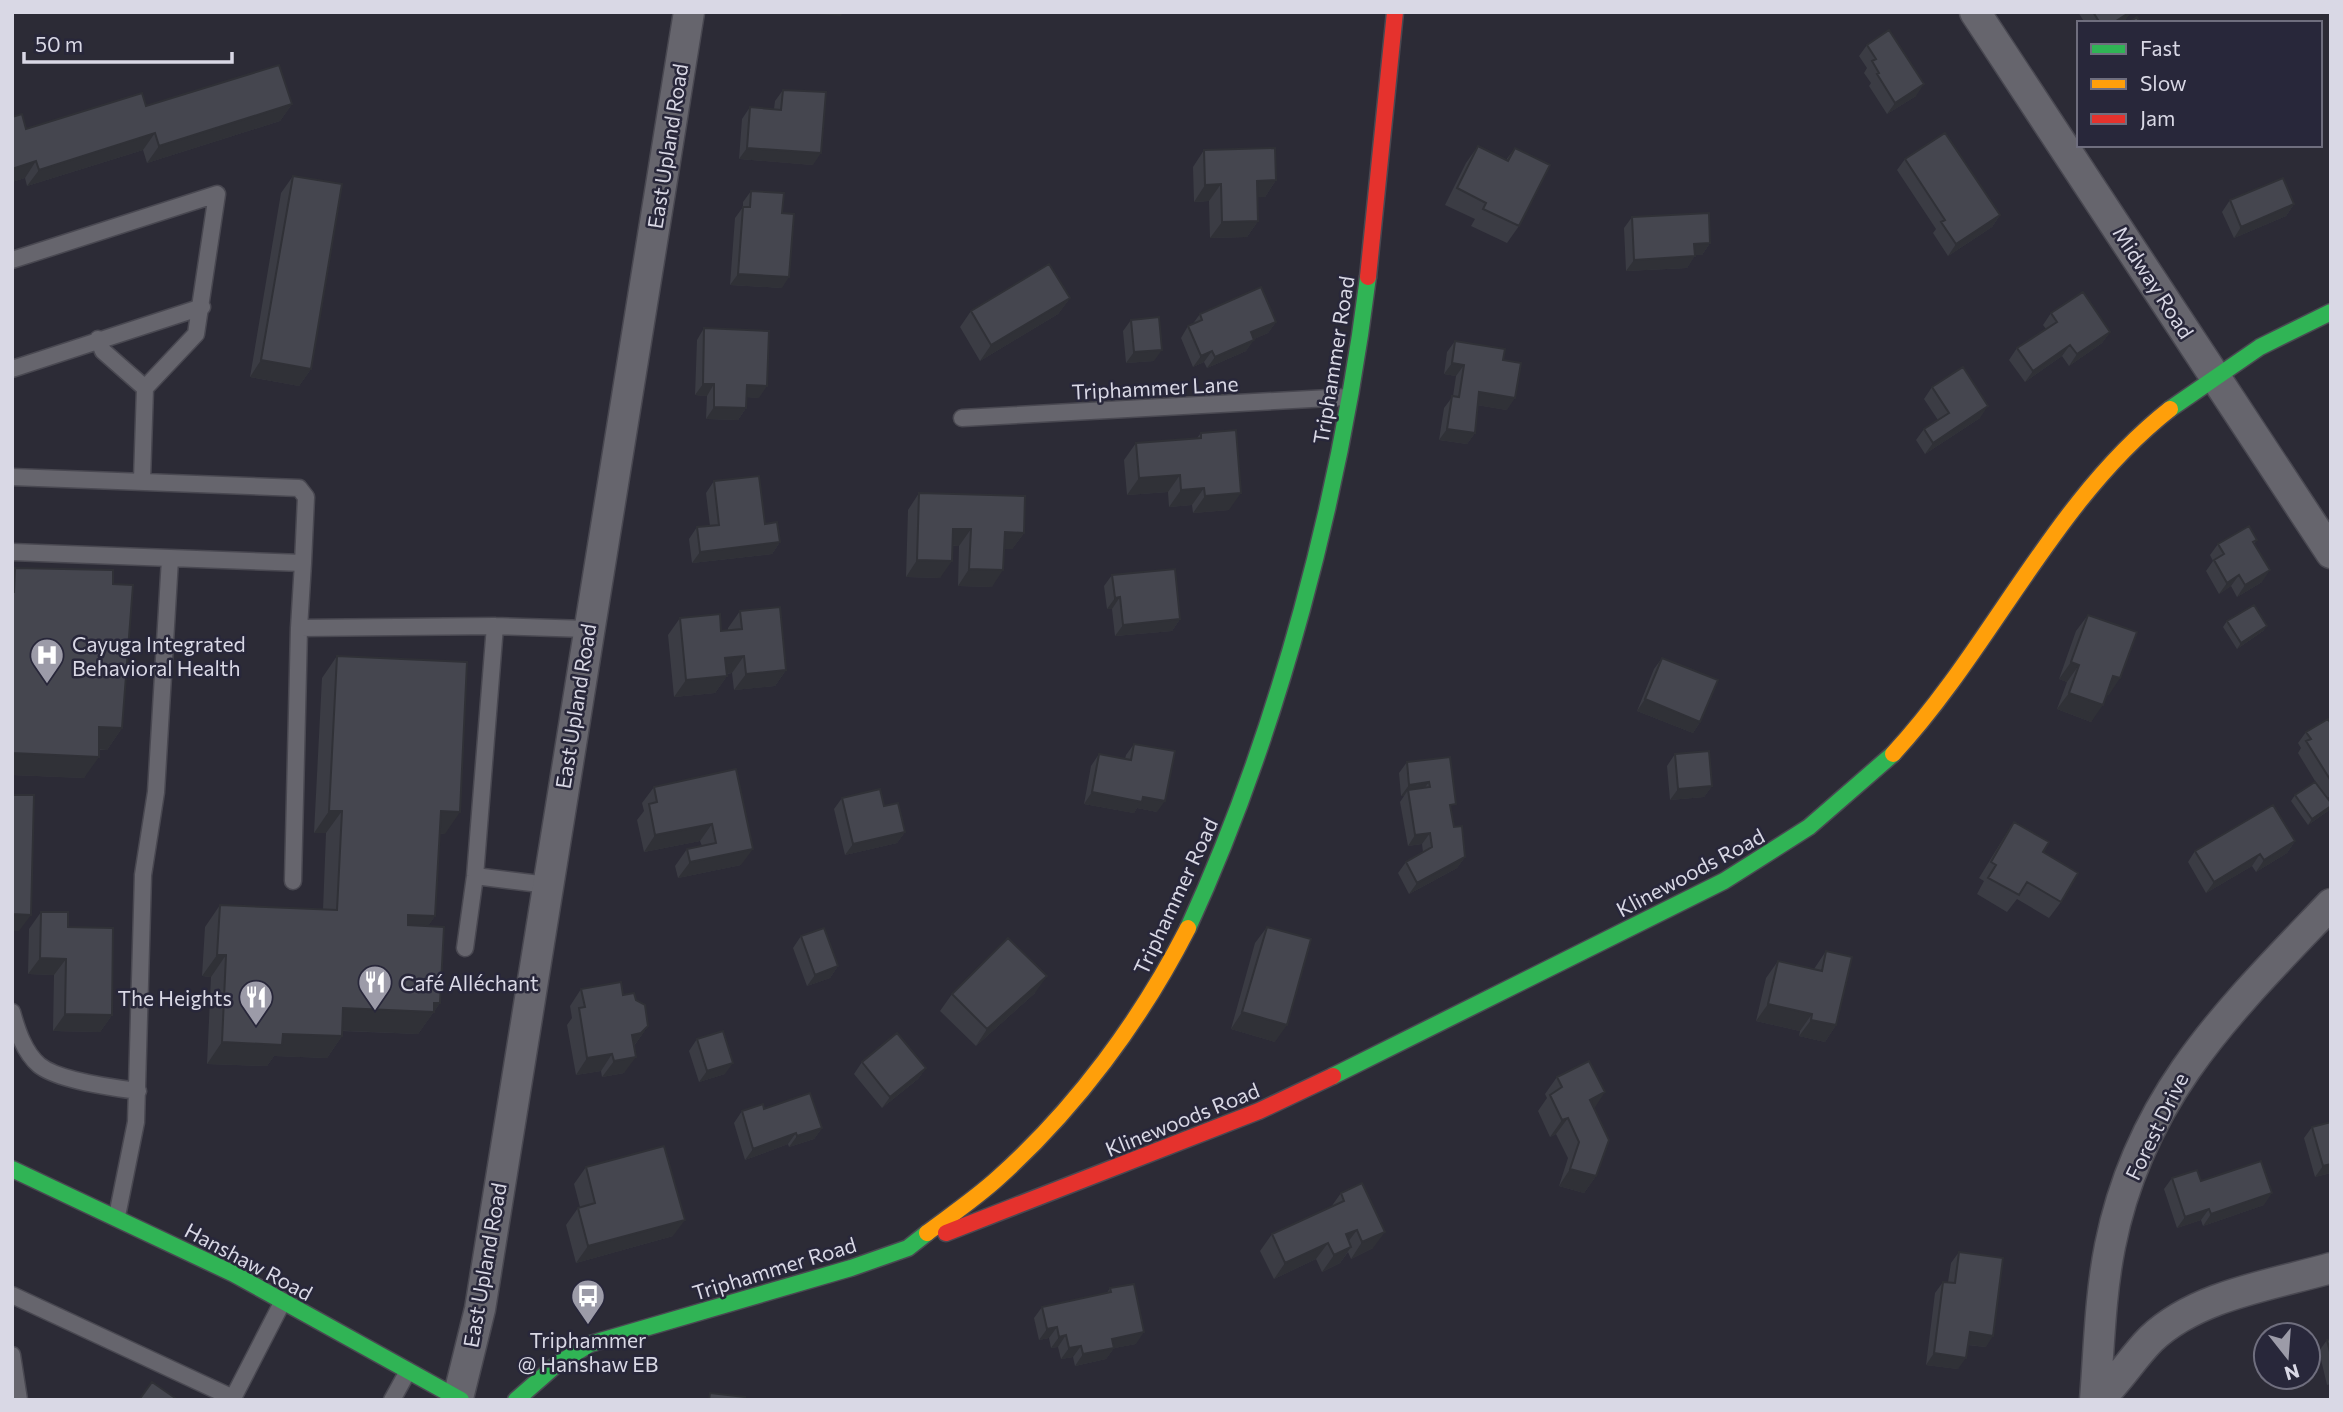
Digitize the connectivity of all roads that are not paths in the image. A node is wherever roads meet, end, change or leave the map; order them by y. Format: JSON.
{"nodes":[{"id":1,"x":689,"y":12,"type":"edge"},
{"id":2,"x":1395,"y":12,"type":"edge"},
{"id":3,"x":1975,"y":12,"type":"edge"},
{"id":4,"x":12,"y":260,"type":"edge"},
{"id":5,"x":202,"y":307,"type":"junction"},
{"id":6,"x":2331,"y":312,"type":"edge"},
{"id":7,"x":98,"y":339,"type":"junction"},
{"id":8,"x":12,"y":369,"type":"edge"},
{"id":9,"x":2215,"y":376,"type":"junction"},
{"id":10,"x":145,"y":388,"type":"junction"},
{"id":11,"x":1350,"y":397,"type":"junction"},
{"id":12,"x":962,"y":418,"type":"dead end"},
{"id":13,"x":12,"y":477,"type":"edge"},
{"id":14,"x":142,"y":480,"type":"junction"},
{"id":15,"x":12,"y":552,"type":"edge"},
{"id":16,"x":2331,"y":553,"type":"edge"},
{"id":17,"x":170,"y":559,"type":"junction"},
{"id":18,"x":303,"y":563,"type":"junction"},
{"id":19,"x":495,"y":626,"type":"junction"},
{"id":20,"x":299,"y":628,"type":"junction"},
{"id":21,"x":587,"y":629,"type":"junction"},
{"id":22,"x":475,"y":876,"type":"junction"},
{"id":23,"x":293,"y":881,"type":"dead end"},
{"id":24,"x":548,"y":885,"type":"junction"},
{"id":25,"x":2331,"y":904,"type":"edge"},
{"id":26,"x":465,"y":948,"type":"dead end"},
{"id":27,"x":12,"y":1012,"type":"edge"},
{"id":28,"x":138,"y":1091,"type":"junction"},
{"id":29,"x":12,"y":1169,"type":"edge"},
{"id":30,"x":117,"y":1216,"type":"junction"},
{"id":31,"x":908,"y":1248,"type":"junction"},
{"id":32,"x":2331,"y":1268,"type":"edge"},
{"id":33,"x":12,"y":1295,"type":"edge"},
{"id":34,"x":282,"y":1303,"type":"junction"},
{"id":35,"x":12,"y":1355,"type":"edge"},
{"id":36,"x":408,"y":1371,"type":"junction"},
{"id":37,"x":232,"y":1399,"type":"edge"},
{"id":38,"x":460,"y":1399,"type":"edge"},
{"id":39,"x":19,"y":1400,"type":"edge"},
{"id":40,"x":392,"y":1400,"type":"edge"},
{"id":41,"x":516,"y":1400,"type":"edge"},
{"id":42,"x":2096,"y":1400,"type":"edge"}],
"edges":[{"from":1,"to":21,"type":"street","name":"East Upland Road"},
{"from":2,"to":11,"type":"street","name":"Triphammer Road"},
{"from":3,"to":9,"type":"street","name":"Midway Road"},
{"from":4,"to":5,"type":"lane"},
{"from":5,"to":7,"type":"lane"},
{"from":5,"to":10,"type":"lane"},
{"from":6,"to":9,"type":"street","name":"Klinewoods Road"},
{"from":7,"to":8,"type":"lane"},
{"from":7,"to":10,"type":"lane"},
{"from":9,"to":16,"type":"street","name":"Midway Road"},
{"from":9,"to":31,"type":"street","name":"Klinewoods Road"},
{"from":10,"to":14,"type":"lane"},
{"from":11,"to":12,"type":"lane","name":"Triphammer Lane"},
{"from":11,"to":31,"type":"street","name":"Triphammer Road"},
{"from":13,"to":14,"type":"lane"},
{"from":14,"to":18,"type":"lane"},
{"from":15,"to":17,"type":"lane"},
{"from":17,"to":18,"type":"lane"},
{"from":17,"to":28,"type":"lane"},
{"from":18,"to":20,"type":"lane"},
{"from":19,"to":20,"type":"lane"},
{"from":19,"to":21,"type":"lane"},
{"from":19,"to":22,"type":"lane"},
{"from":20,"to":23,"type":"lane"},
{"from":21,"to":24,"type":"street","name":"East Upland Road"},
{"from":22,"to":24,"type":"lane"},
{"from":22,"to":26,"type":"lane"},
{"from":24,"to":38,"type":"street","name":"East Upland Road"},
{"from":25,"to":42,"type":"street","name":"Forest Drive"},
{"from":27,"to":28,"type":"lane"},
{"from":28,"to":30,"type":"lane"},
{"from":29,"to":30,"type":"street","name":"Hanshaw Road"},
{"from":30,"to":34,"type":"street","name":"Hanshaw Road"},
{"from":31,"to":41,"type":"street","name":"Triphammer Road"},
{"from":32,"to":42,"type":"street"},
{"from":33,"to":37,"type":"lane"},
{"from":34,"to":36,"type":"street","name":"Hanshaw Road"},
{"from":34,"to":37,"type":"lane"},
{"from":35,"to":39,"type":"lane"},
{"from":36,"to":38,"type":"street","name":"Hanshaw Road"},
{"from":36,"to":40,"type":"lane"}]}
